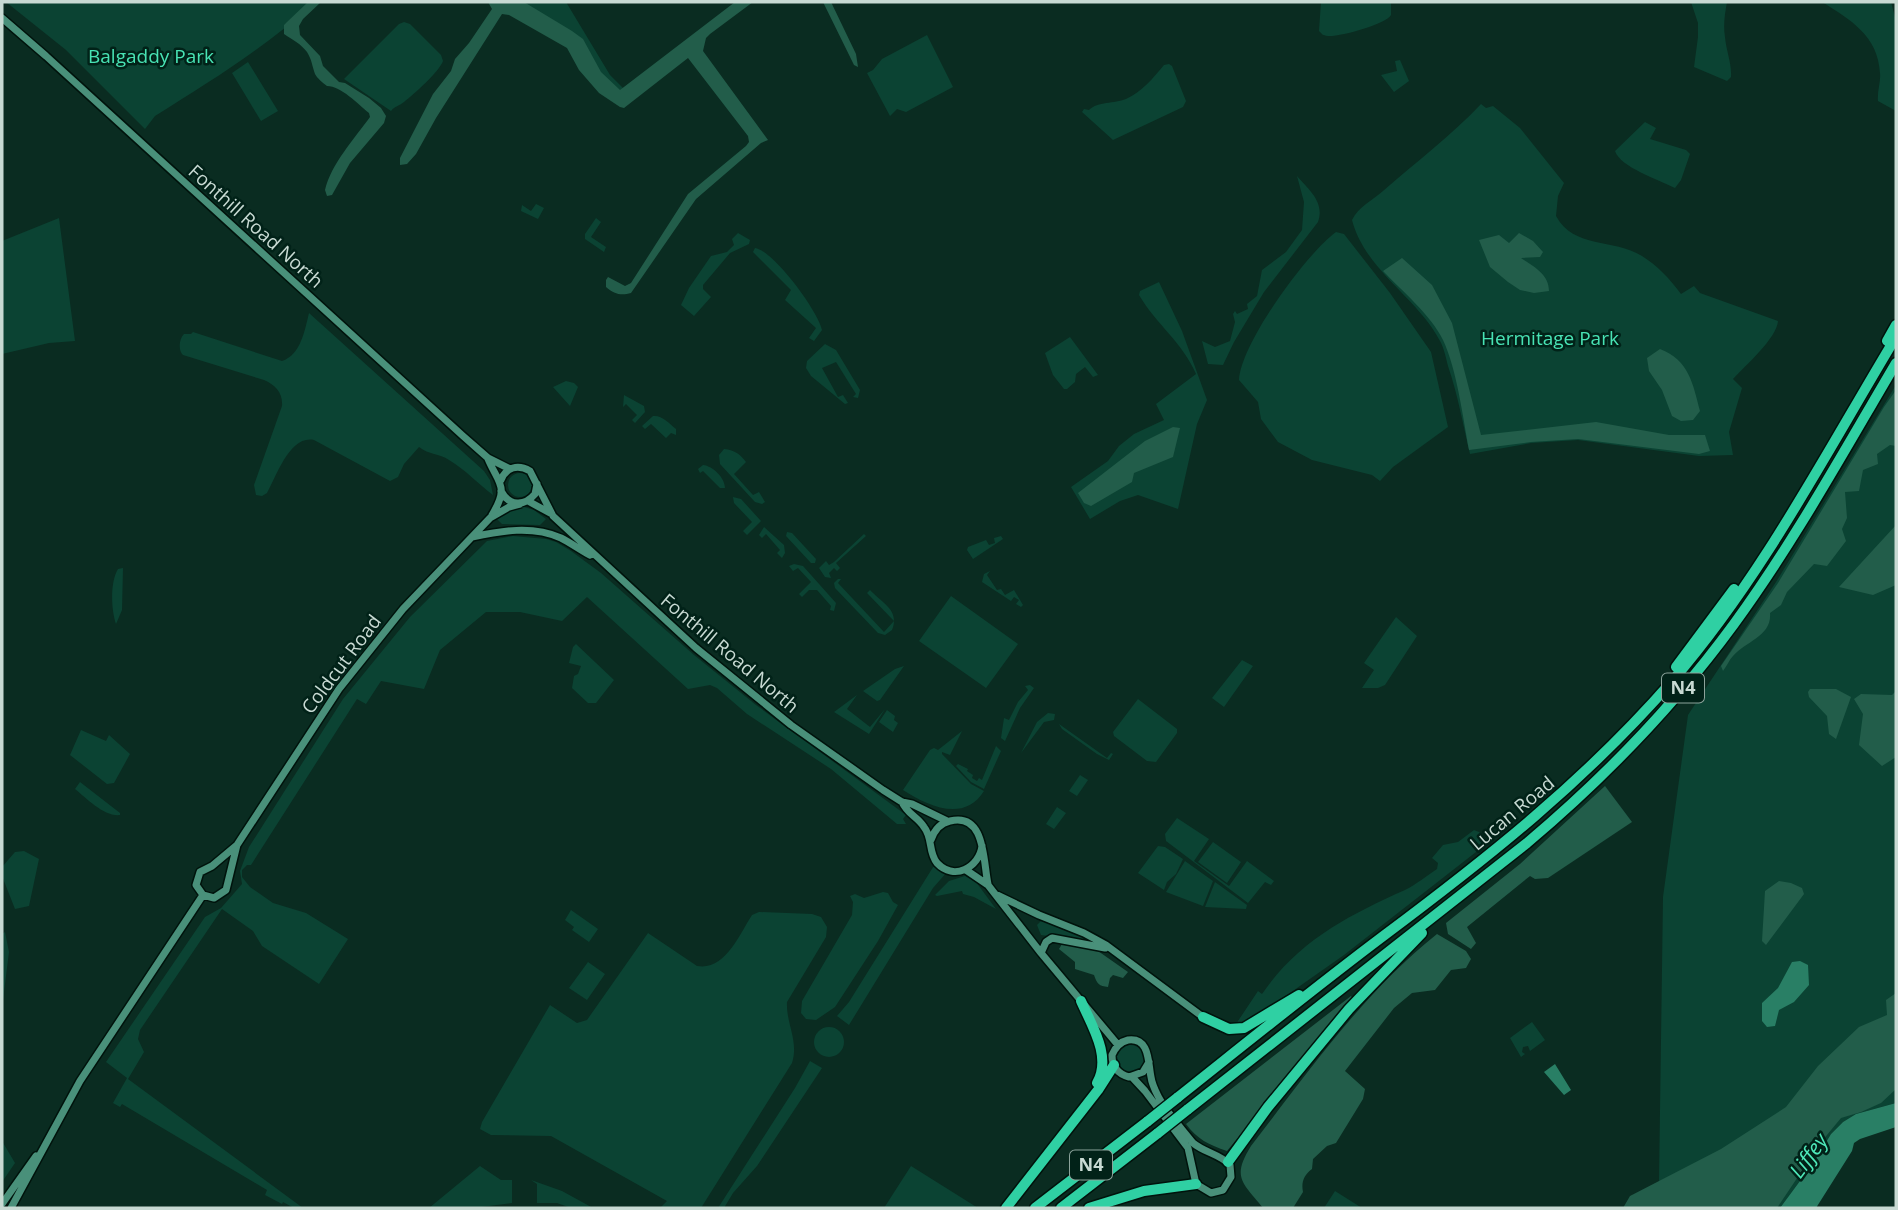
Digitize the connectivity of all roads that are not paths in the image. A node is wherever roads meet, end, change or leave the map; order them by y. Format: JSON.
{"nodes":[{"id":1,"x":2,"y":18,"type":"edge"},
{"id":2,"x":1896,"y":325,"type":"edge"},
{"id":3,"x":1896,"y":337,"type":"edge"},
{"id":4,"x":1896,"y":363,"type":"edge"},
{"id":5,"x":488,"y":458,"type":"junction"},
{"id":6,"x":510,"y":469,"type":"junction"},
{"id":7,"x":501,"y":480,"type":"junction"},
{"id":8,"x":537,"y":483,"type":"junction"},
{"id":9,"x":501,"y":491,"type":"junction"},
{"id":10,"x":528,"y":501,"type":"junction"},
{"id":11,"x":520,"y":504,"type":"junction"},
{"id":12,"x":550,"y":513,"type":"junction"},
{"id":13,"x":490,"y":518,"type":"junction"},
{"id":14,"x":471,"y":537,"type":"junction"},
{"id":15,"x":600,"y":561,"type":"junction"},
{"id":16,"x":1636,"y":720,"type":"junction"},
{"id":17,"x":902,"y":802,"type":"junction"},
{"id":18,"x":947,"y":821,"type":"junction"},
{"id":19,"x":931,"y":841,"type":"junction"},
{"id":20,"x":237,"y":845,"type":"junction"},
{"id":21,"x":982,"y":846,"type":"junction"},
{"id":22,"x":212,"y":866,"type":"junction"},
{"id":23,"x":966,"y":870,"type":"junction"},
{"id":24,"x":227,"y":877,"type":"junction"},
{"id":25,"x":988,"y":884,"type":"junction"},
{"id":26,"x":995,"y":894,"type":"junction"},
{"id":27,"x":203,"y":895,"type":"junction"},
{"id":28,"x":1455,"y":901,"type":"junction"},
{"id":29,"x":1113,"y":950,"type":"junction"},
{"id":30,"x":1041,"y":953,"type":"junction"},
{"id":31,"x":1349,"y":963,"type":"junction"},
{"id":32,"x":1082,"y":1001,"type":"junction"},
{"id":33,"x":1203,"y":1017,"type":"joint"},
{"id":34,"x":1118,"y":1045,"type":"junction"},
{"id":35,"x":1149,"y":1062,"type":"junction"},
{"id":36,"x":1114,"y":1065,"type":"junction"},
{"id":37,"x":1132,"y":1077,"type":"junction"},
{"id":38,"x":1087,"y":1102,"type":"junction"},
{"id":39,"x":47,"y":1142,"type":"junction"},
{"id":40,"x":1228,"y":1162,"type":"junction"},
{"id":41,"x":1196,"y":1184,"type":"junction"},
{"id":42,"x":2,"y":1204,"type":"edge"},
{"id":43,"x":11,"y":1208,"type":"edge"},
{"id":44,"x":1006,"y":1208,"type":"edge"},
{"id":45,"x":1035,"y":1208,"type":"edge"},
{"id":46,"x":1061,"y":1208,"type":"edge"},
{"id":47,"x":1089,"y":1208,"type":"edge"}],
"edges":[{"from":1,"to":5,"type":"main road","name":"Fonthill Road North"},
{"from":2,"to":16,"type":"highway"},
{"from":3,"to":16,"type":"highway","name":"Lucan Road","number":"N4"},
{"from":4,"to":28,"type":"highway","name":"Lucan Road","number":"N4"},
{"from":5,"to":6,"type":"main road","name":"Fonthill Road North"},
{"from":5,"to":7,"type":"main road","name":"Fonthill Road North"},
{"from":6,"to":7,"type":"main road"},
{"from":6,"to":8,"type":"main road","name":"Fonthill Road North"},
{"from":7,"to":9,"type":"main road"},
{"from":8,"to":10,"type":"main road"},
{"from":8,"to":12,"type":"main road","name":"Fonthill Road North"},
{"from":9,"to":11,"type":"main road"},
{"from":9,"to":13,"type":"main road"},
{"from":10,"to":11,"type":"main road"},
{"from":10,"to":12,"type":"main road","name":"Fonthill Road North"},
{"from":11,"to":13,"type":"main road"},
{"from":12,"to":15,"type":"main road","name":"Fonthill Road North"},
{"from":13,"to":14,"type":"main road","name":"Coldcut Road"},
{"from":14,"to":15,"type":"main road"},
{"from":14,"to":20,"type":"main road","name":"Coldcut Road"},
{"from":15,"to":17,"type":"main road","name":"Fonthill Road North"},
{"from":16,"to":31,"type":"highway","name":"Lucan Road","number":"N4"},
{"from":17,"to":18,"type":"main road","name":"Fonthill Road North"},
{"from":17,"to":19,"type":"main road","name":"Fonthill Road North"},
{"from":18,"to":19,"type":"main road"},
{"from":18,"to":21,"type":"main road","name":"Fonthill Road North"},
{"from":19,"to":23,"type":"main road","name":"Fonthill Road North"},
{"from":20,"to":22,"type":"main road","name":"Coldcut Road"},
{"from":20,"to":24,"type":"main road","name":"Coldcut Road"},
{"from":21,"to":23,"type":"main road"},
{"from":21,"to":25,"type":"main road","name":"Fonthill Road North"},
{"from":22,"to":24,"type":"main road"},
{"from":22,"to":27,"type":"main road","name":"Coldcut Road"},
{"from":23,"to":25,"type":"main road","name":"Fonthill Road North"},
{"from":24,"to":27,"type":"main road","name":"Coldcut Road"},
{"from":25,"to":26,"type":"main road","name":"Fonthill Road North"},
{"from":26,"to":29,"type":"main road","name":"Fonthill Road North"},
{"from":26,"to":30,"type":"main road","name":"Fonthill Road North"},
{"from":27,"to":39,"type":"main road","name":"Coldcut Road"},
{"from":28,"to":40,"type":"highway"},
{"from":28,"to":46,"type":"highway","name":"Lucan Road","number":"N4","bridge":true},
{"from":29,"to":30,"type":"main road"},
{"from":29,"to":33,"type":"main road","name":"Fonthill Road North"},
{"from":30,"to":32,"type":"main road","name":"Fonthill Road North"},
{"from":31,"to":33,"type":"highway"},
{"from":31,"to":45,"type":"highway","name":"Lucan Road","number":"N4","bridge":true},
{"from":32,"to":34,"type":"main road","name":"Fonthill Road North"},
{"from":32,"to":38,"type":"highway"},
{"from":34,"to":35,"type":"main road"},
{"from":34,"to":36,"type":"main road"},
{"from":35,"to":37,"type":"main road"},
{"from":35,"to":40,"type":"main road"},
{"from":36,"to":37,"type":"main road"},
{"from":36,"to":38,"type":"highway"},
{"from":37,"to":41,"type":"main road"},
{"from":38,"to":44,"type":"highway"},
{"from":39,"to":42,"type":"main road","name":"Coldcut Road"},
{"from":39,"to":43,"type":"main road","name":"Coldcut Road"},
{"from":40,"to":41,"type":"main road"},
{"from":41,"to":47,"type":"highway"}]}
